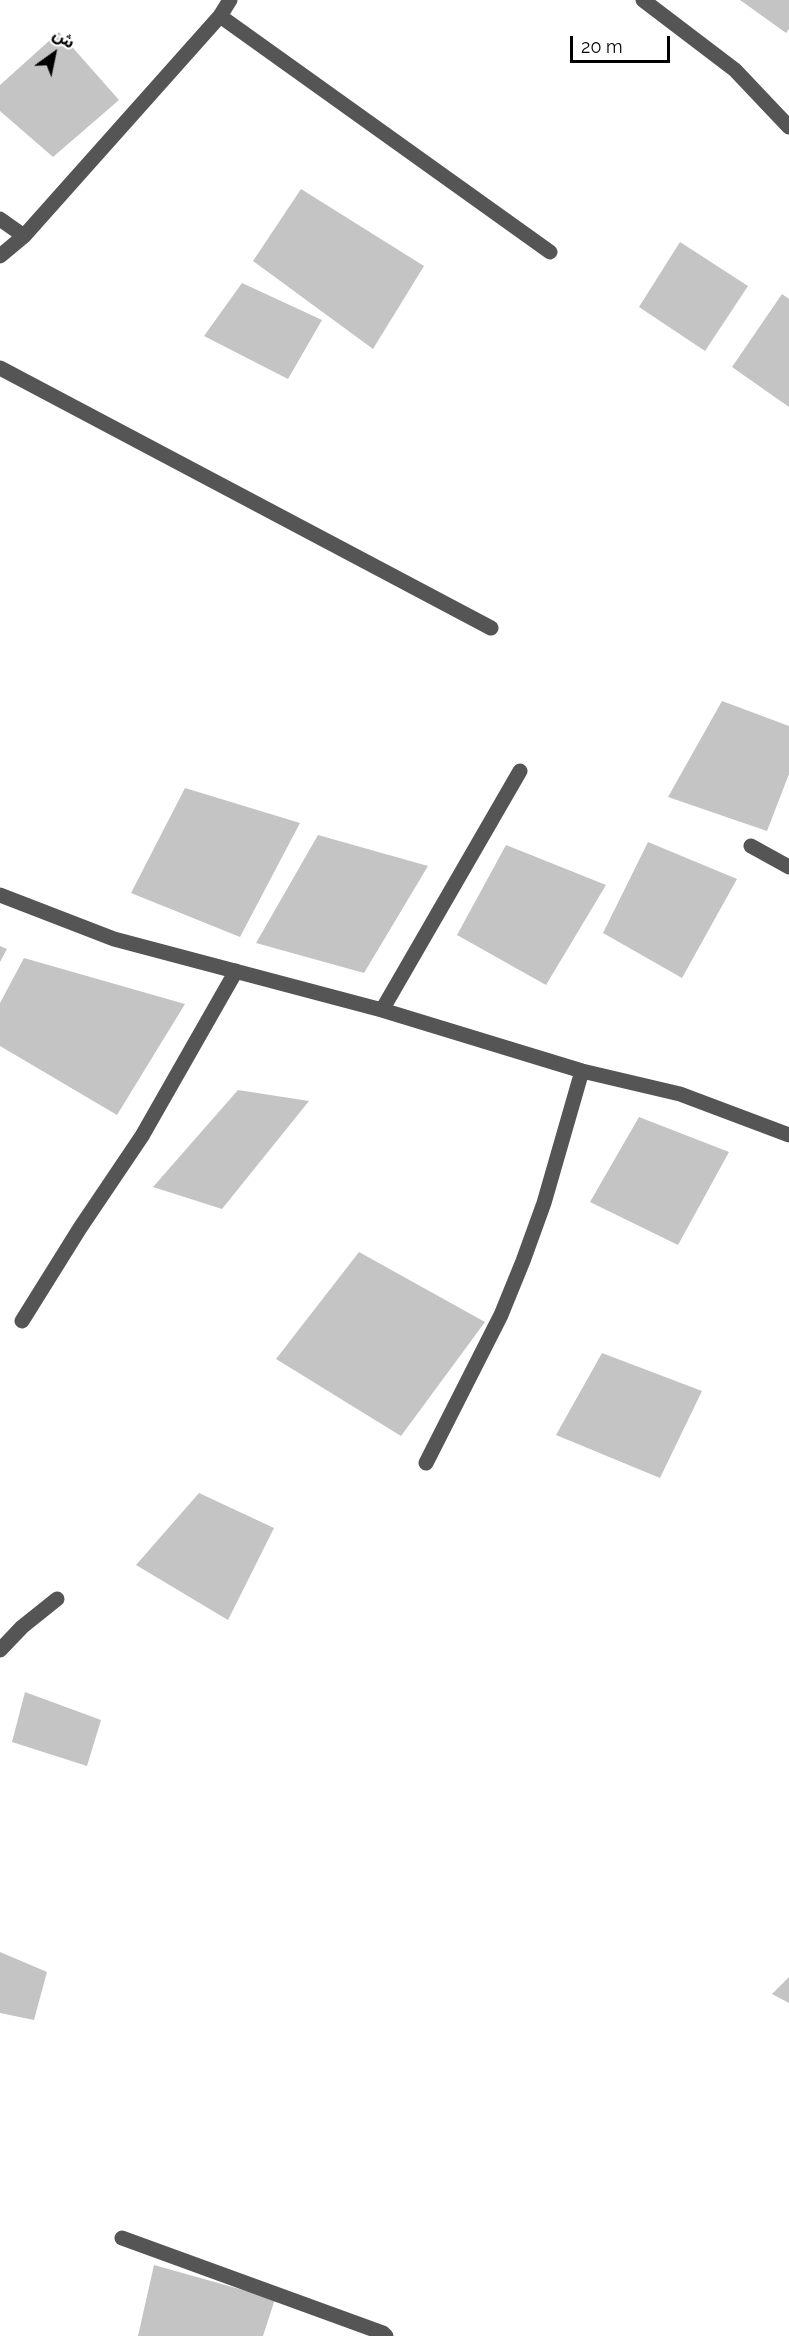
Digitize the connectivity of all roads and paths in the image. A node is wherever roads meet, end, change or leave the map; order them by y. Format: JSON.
{"nodes":[{"id":1,"x":230,"y":0,"type":"edge"},
{"id":2,"x":643,"y":0,"type":"edge"},
{"id":3,"x":220,"y":16,"type":"junction"},
{"id":4,"x":789,"y":127,"type":"edge"},
{"id":5,"x":0,"y":219,"type":"edge"},
{"id":6,"x":24,"y":236,"type":"junction"},
{"id":7,"x":550,"y":252,"type":"dead end"},
{"id":8,"x":0,"y":256,"type":"edge"},
{"id":9,"x":0,"y":368,"type":"edge"},
{"id":10,"x":491,"y":628,"type":"dead end"},
{"id":11,"x":520,"y":771,"type":"dead end"},
{"id":12,"x":751,"y":846,"type":"dead end"},
{"id":13,"x":789,"y":867,"type":"edge"},
{"id":14,"x":0,"y":895,"type":"edge"},
{"id":15,"x":236,"y":971,"type":"junction"},
{"id":16,"x":382,"y":1010,"type":"junction"},
{"id":17,"x":582,"y":1071,"type":"junction"},
{"id":18,"x":789,"y":1135,"type":"edge"},
{"id":19,"x":22,"y":1321,"type":"dead end"},
{"id":20,"x":426,"y":1463,"type":"dead end"},
{"id":21,"x":57,"y":1599,"type":"dead end"},
{"id":22,"x":0,"y":1650,"type":"edge"},
{"id":23,"x":122,"y":2238,"type":"dead end"},
{"id":24,"x":386,"y":2336,"type":"edge"}],
"edges":[{"from":1,"to":3,"type":"street"},
{"from":2,"to":4,"type":"street"},
{"from":3,"to":6,"type":"street"},
{"from":3,"to":7,"type":"street"},
{"from":5,"to":6,"type":"street"},
{"from":6,"to":8,"type":"street"},
{"from":9,"to":10,"type":"street"},
{"from":11,"to":16,"type":"street"},
{"from":12,"to":13,"type":"street"},
{"from":14,"to":15,"type":"street"},
{"from":15,"to":16,"type":"street"},
{"from":15,"to":19,"type":"street"},
{"from":16,"to":17,"type":"street"},
{"from":17,"to":18,"type":"street"},
{"from":17,"to":20,"type":"street"},
{"from":21,"to":22,"type":"street"},
{"from":23,"to":24,"type":"street"}]}
